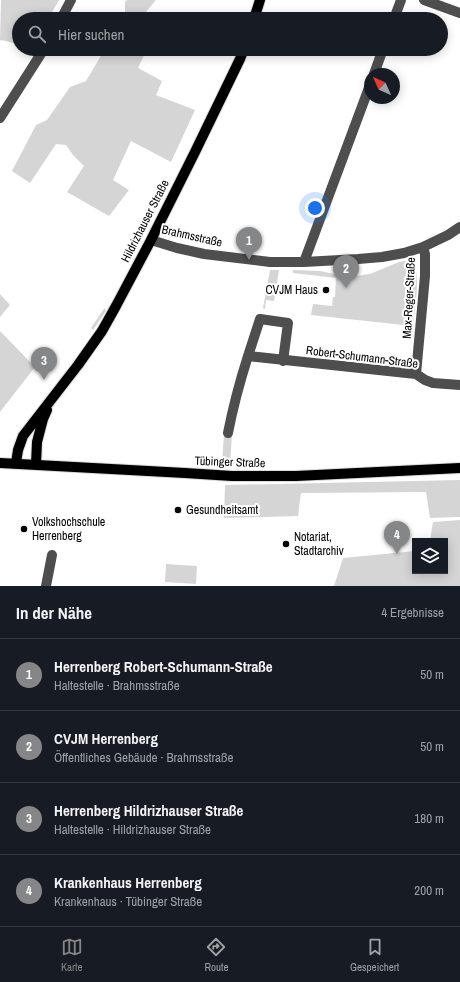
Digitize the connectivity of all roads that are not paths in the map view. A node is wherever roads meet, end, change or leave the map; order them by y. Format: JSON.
{"nodes":[{"id":1,"x":71,"y":0,"type":"edge"},
{"id":2,"x":260,"y":0,"type":"edge"},
{"id":3,"x":401,"y":0,"type":"edge"},
{"id":4,"x":424,"y":0,"type":"edge"},
{"id":5,"x":65,"y":12,"type":"edge"},
{"id":6,"x":256,"y":12,"type":"edge"},
{"id":7,"x":397,"y":12,"type":"edge"},
{"id":8,"x":460,"y":13,"type":"edge"},
{"id":9,"x":40,"y":56,"type":"edge"},
{"id":10,"x":241,"y":56,"type":"edge"},
{"id":11,"x":380,"y":56,"type":"edge"},
{"id":12,"x":376,"y":68,"type":"edge"},
{"id":13,"x":364,"y":101,"type":"edge"},
{"id":14,"x":0,"y":118,"type":"edge"},
{"id":15,"x":460,"y":227,"type":"edge"},
{"id":16,"x":152,"y":240,"type":"junction"},
{"id":17,"x":423,"y":247,"type":"junction"},
{"id":18,"x":304,"y":262,"type":"junction"},
{"id":19,"x":248,"y":356,"type":"junction"},
{"id":20,"x":282,"y":361,"type":"junction"},
{"id":21,"x":416,"y":374,"type":"junction"},
{"id":22,"x":460,"y":385,"type":"edge"},
{"id":23,"x":54,"y":396,"type":"junction"},
{"id":24,"x":228,"y":433,"type":"dead end"},
{"id":25,"x":0,"y":463,"type":"edge"},
{"id":26,"x":16,"y":463,"type":"junction"},
{"id":27,"x":36,"y":464,"type":"junction"},
{"id":28,"x":460,"y":468,"type":"edge"},
{"id":29,"x":52,"y":555,"type":"dead end"},
{"id":30,"x":46,"y":586,"type":"edge"}],
"edges":[{"from":1,"to":5,"type":"street"},
{"from":2,"to":6,"type":"main road"},
{"from":3,"to":7,"type":"street"},
{"from":4,"to":8,"type":"street"},
{"from":9,"to":14,"type":"street"},
{"from":10,"to":16,"type":"main road","name":"Hildrizhauser Straße"},
{"from":11,"to":12,"type":"street"},
{"from":13,"to":18,"type":"street"},
{"from":15,"to":17,"type":"street","name":"Brahmsstraße"},
{"from":16,"to":18,"type":"street","name":"Brahmsstraße"},
{"from":16,"to":23,"type":"main road","name":"Hildrizhauser Straße"},
{"from":17,"to":18,"type":"street","name":"Brahmsstraße"},
{"from":17,"to":21,"type":"street","name":"Max-Reger-Straße"},
{"from":19,"to":20,"type":"street","name":"Robert-Schumann-Straße"},
{"from":19,"to":20,"type":"street"},
{"from":19,"to":24,"type":"street"},
{"from":20,"to":21,"type":"street","name":"Robert-Schumann-Straße"},
{"from":21,"to":22,"type":"street","name":"Robert-Schumann-Straße"},
{"from":23,"to":26,"type":"main road","name":"Hildrizhauser Straße"},
{"from":23,"to":27,"type":"main road","name":"Hildrizhauser Straße"},
{"from":25,"to":26,"type":"main road","name":"Tübinger Straße"},
{"from":26,"to":27,"type":"main road","name":"Tübinger Straße"},
{"from":27,"to":28,"type":"main road","name":"Tübinger Straße"},
{"from":29,"to":30,"type":"street"}]}
